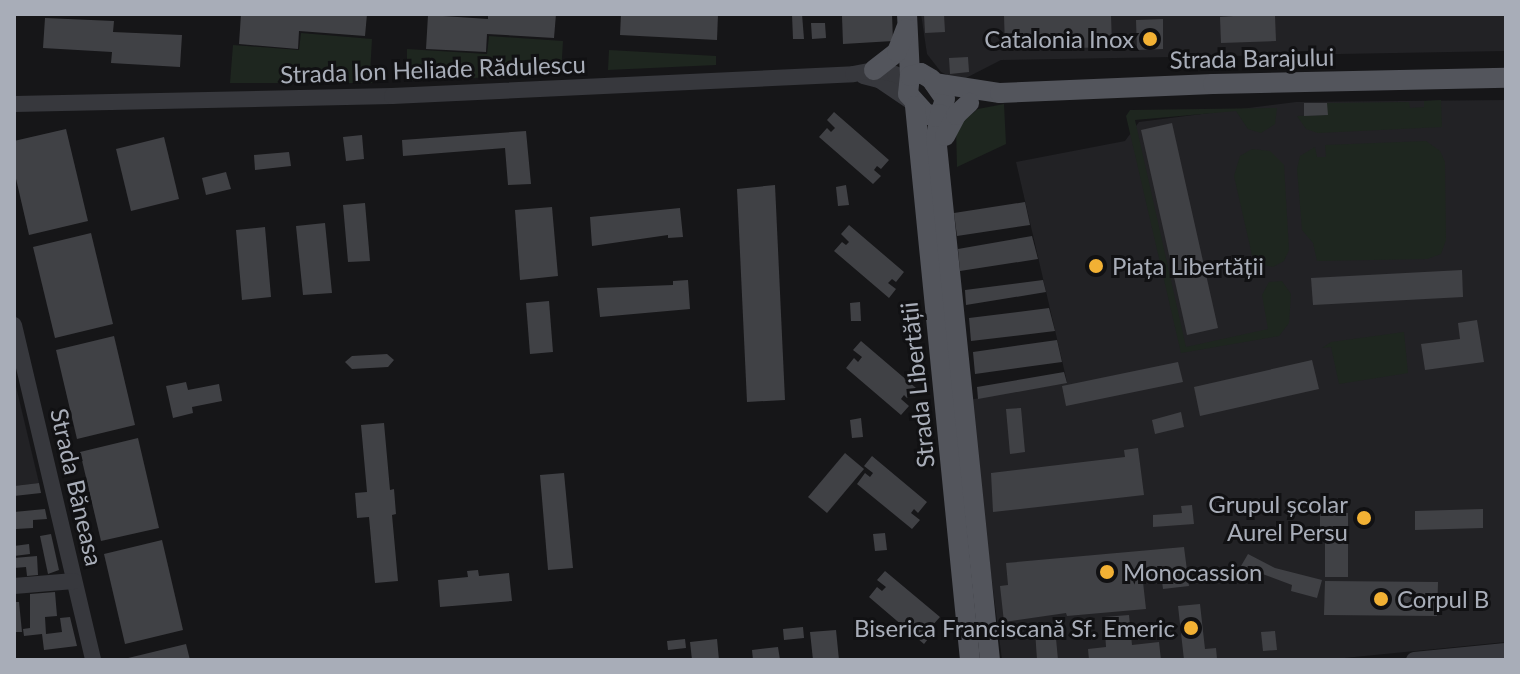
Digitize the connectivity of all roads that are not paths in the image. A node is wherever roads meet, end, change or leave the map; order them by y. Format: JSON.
{"nodes":[{"id":1,"x":907,"y":18,"type":"edge"},
{"id":2,"x":874,"y":70,"type":"junction"},
{"id":3,"x":853,"y":74,"type":"junction"},
{"id":4,"x":1506,"y":78,"type":"edge"},
{"id":5,"x":919,"y":79,"type":"junction"},
{"id":6,"x":1000,"y":93,"type":"junction"},
{"id":7,"x":969,"y":103,"type":"junction"},
{"id":8,"x":14,"y":104,"type":"edge"},
{"id":9,"x":914,"y":104,"type":"junction"},
{"id":10,"x":942,"y":112,"type":"junction"},
{"id":11,"x":940,"y":175,"type":"junction"},
{"id":12,"x":14,"y":325,"type":"edge"},
{"id":13,"x":74,"y":581,"type":"junction"},
{"id":14,"x":14,"y":586,"type":"edge"},
{"id":15,"x":1506,"y":651,"type":"edge"},
{"id":16,"x":93,"y":660,"type":"edge"},
{"id":17,"x":970,"y":660,"type":"edge"},
{"id":18,"x":990,"y":660,"type":"edge"},
{"id":19,"x":1414,"y":660,"type":"edge"}],
"edges":[{"from":1,"to":2,"type":"main road"},
{"from":1,"to":5,"type":"main road"},
{"from":2,"to":3,"type":"street","name":"Strada Ion Heliade Rădulescu"},
{"from":2,"to":5,"type":"street","name":"Strada Ion Heliade Rădulescu"},
{"from":3,"to":8,"type":"street","name":"Strada Ion Heliade Rădulescu"},
{"from":3,"to":9,"type":"street","name":"Strada Ion Heliade Rădulescu"},
{"from":4,"to":6,"type":"main road","name":"Strada Barajului"},
{"from":5,"to":6,"type":"main road","name":"Strada Barajului"},
{"from":5,"to":9,"type":"main road","name":"Strada Libertății"},
{"from":5,"to":10,"type":"main road"},
{"from":6,"to":7,"type":"main road","name":"Strada Barajului"},
{"from":7,"to":10,"type":"main road","name":"Strada Barajului"},
{"from":7,"to":11,"type":"main road"},
{"from":9,"to":10,"type":"main road"},
{"from":9,"to":17,"type":"main road","name":"Strada Libertății"},
{"from":10,"to":11,"type":"main road","name":"Strada Libertății"},
{"from":11,"to":18,"type":"main road","name":"Strada Libertății"},
{"from":12,"to":13,"type":"street","name":"Strada Băneasa"},
{"from":13,"to":14,"type":"street"},
{"from":13,"to":16,"type":"street","name":"Strada Băneasa"},
{"from":15,"to":19,"type":"street"}]}
